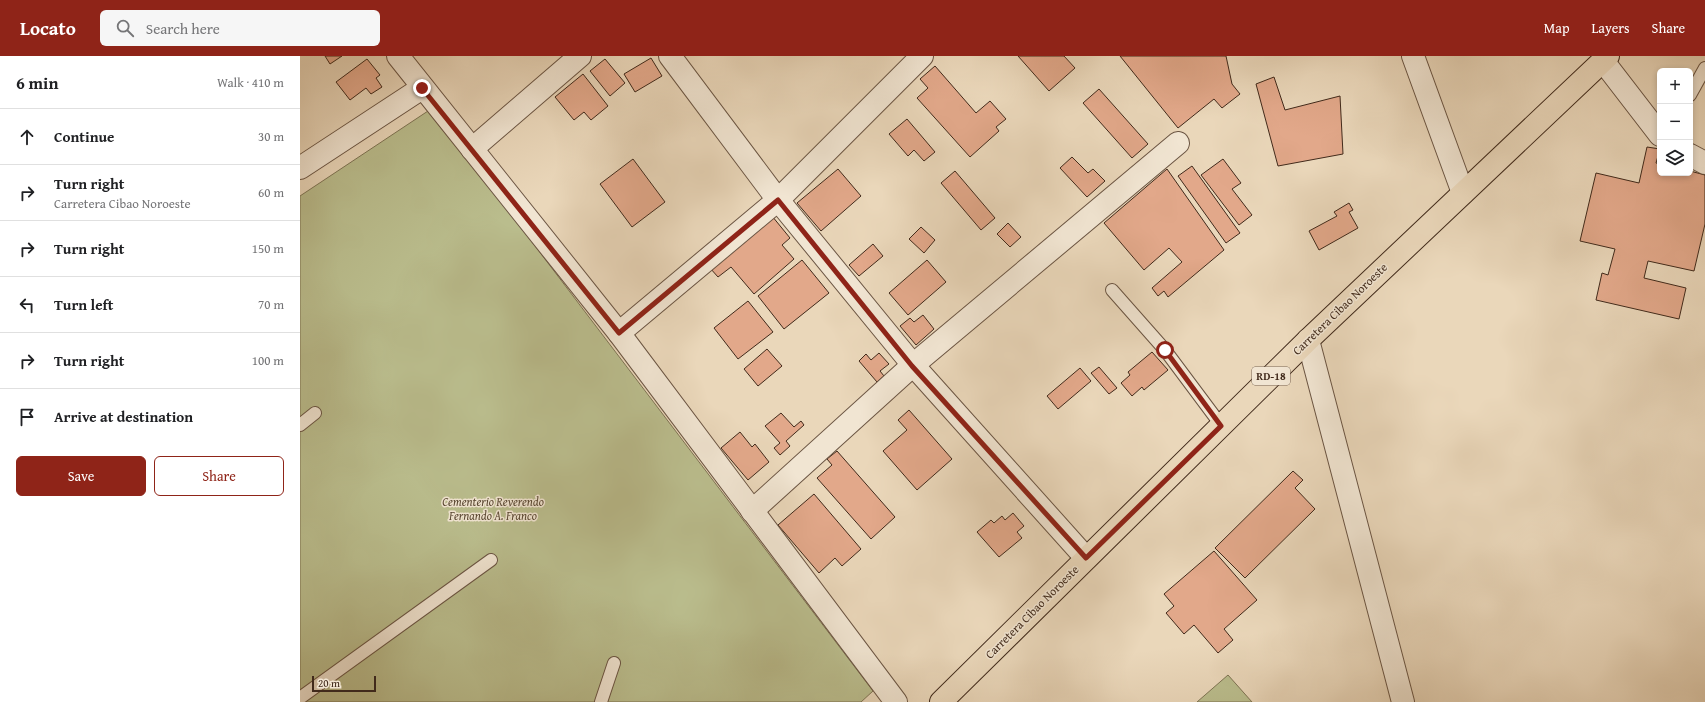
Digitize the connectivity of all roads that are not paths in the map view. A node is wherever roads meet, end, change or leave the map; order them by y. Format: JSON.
{"nodes":[{"id":1,"x":398,"y":56,"type":"edge"},
{"id":2,"x":580,"y":56,"type":"edge"},
{"id":3,"x":670,"y":56,"type":"edge"},
{"id":4,"x":922,"y":56,"type":"edge"},
{"id":5,"x":1413,"y":56,"type":"edge"},
{"id":6,"x":1605,"y":58,"type":"edge"},
{"id":7,"x":1705,"y":68,"type":"edge"},
{"id":8,"x":422,"y":88,"type":"junction"},
{"id":9,"x":1693,"y":90,"type":"edge"},
{"id":10,"x":1657,"y":131,"type":"edge"},
{"id":11,"x":1178,"y":143,"type":"dead end"},
{"id":12,"x":472,"y":150,"type":"junction"},
{"id":13,"x":1693,"y":157,"type":"edge"},
{"id":14,"x":1705,"y":163,"type":"edge"},
{"id":15,"x":300,"y":168,"type":"edge"},
{"id":16,"x":1463,"y":193,"type":"junction"},
{"id":17,"x":778,"y":200,"type":"junction"},
{"id":18,"x":1112,"y":290,"type":"dead end"},
{"id":19,"x":619,"y":333,"type":"junction"},
{"id":20,"x":1308,"y":340,"type":"junction"},
{"id":21,"x":912,"y":366,"type":"junction"},
{"id":22,"x":315,"y":413,"type":"dead end"},
{"id":23,"x":300,"y":425,"type":"edge"},
{"id":24,"x":1221,"y":426,"type":"junction"},
{"id":25,"x":752,"y":511,"type":"junction"},
{"id":26,"x":1086,"y":558,"type":"junction"},
{"id":27,"x":491,"y":560,"type":"dead end"},
{"id":28,"x":614,"y":664,"type":"dead end"},
{"id":29,"x":300,"y":698,"type":"edge"},
{"id":30,"x":601,"y":702,"type":"edge"},
{"id":31,"x":896,"y":702,"type":"edge"},
{"id":32,"x":940,"y":702,"type":"edge"},
{"id":33,"x":1403,"y":702,"type":"edge"}],
"edges":[{"from":1,"to":8,"type":"street"},
{"from":2,"to":12,"type":"street"},
{"from":3,"to":17,"type":"street"},
{"from":4,"to":17,"type":"street"},
{"from":5,"to":16,"type":"street"},
{"from":6,"to":10,"type":"street"},
{"from":6,"to":16,"type":"main road","name":"Carretera Cibao Noroeste","number":"RD-18"},
{"from":7,"to":9,"type":"lane"},
{"from":8,"to":12,"type":"street"},
{"from":8,"to":15,"type":"street"},
{"from":11,"to":21,"type":"street"},
{"from":12,"to":19,"type":"street"},
{"from":13,"to":14,"type":"street"},
{"from":16,"to":20,"type":"main road","name":"Carretera Cibao Noroeste","number":"RD-18"},
{"from":17,"to":19,"type":"street"},
{"from":17,"to":21,"type":"street"},
{"from":18,"to":24,"type":"lane"},
{"from":19,"to":25,"type":"street"},
{"from":20,"to":24,"type":"main road","name":"Carretera Cibao Noroeste","number":"RD-18"},
{"from":20,"to":33,"type":"street"},
{"from":21,"to":25,"type":"street"},
{"from":21,"to":26,"type":"street"},
{"from":22,"to":23,"type":"lane"},
{"from":24,"to":26,"type":"main road","name":"Carretera Cibao Noroeste","number":"RD-18"},
{"from":25,"to":31,"type":"street"},
{"from":26,"to":32,"type":"main road","name":"Carretera Cibao Noroeste","number":"RD-18"},
{"from":27,"to":29,"type":"lane"},
{"from":28,"to":30,"type":"lane"}]}
